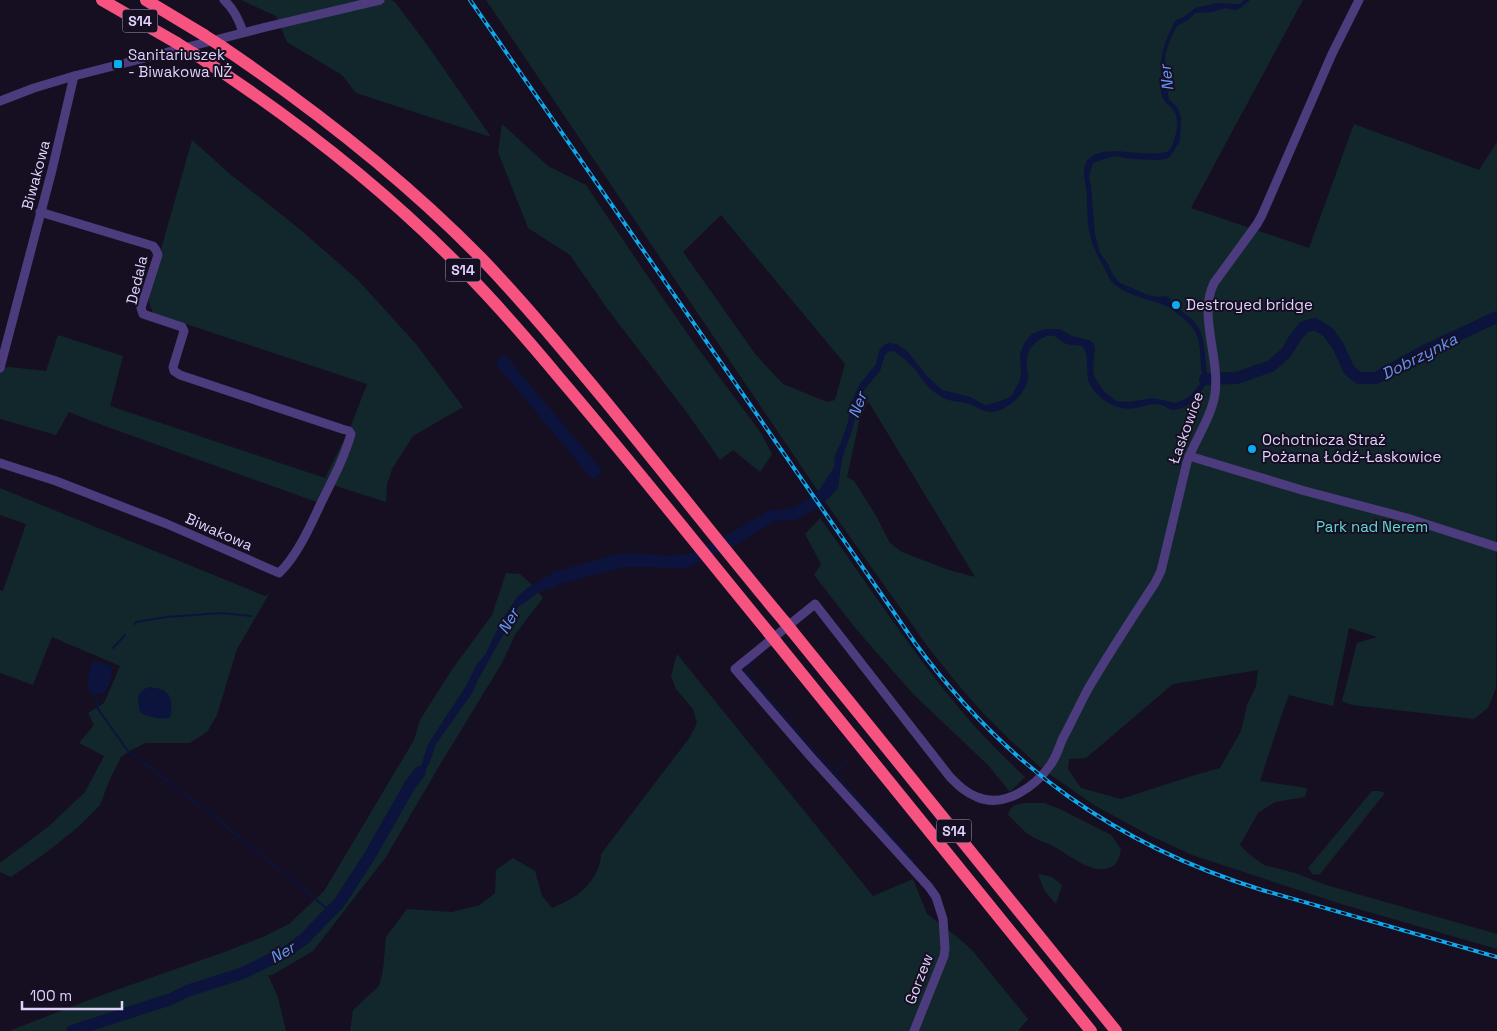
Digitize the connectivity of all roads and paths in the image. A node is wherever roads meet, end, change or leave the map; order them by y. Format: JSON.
{"nodes":[{"id":1,"x":102,"y":0,"type":"edge"},
{"id":2,"x":146,"y":0,"type":"edge"},
{"id":3,"x":224,"y":0,"type":"edge"},
{"id":4,"x":380,"y":0,"type":"edge"},
{"id":5,"x":1359,"y":0,"type":"edge"},
{"id":6,"x":244,"y":32,"type":"junction"},
{"id":7,"x":74,"y":76,"type":"junction"},
{"id":8,"x":0,"y":101,"type":"edge"},
{"id":9,"x":40,"y":212,"type":"junction"},
{"id":10,"x":0,"y":368,"type":"edge"},
{"id":11,"x":351,"y":434,"type":"joint"},
{"id":12,"x":1189,"y":456,"type":"junction"},
{"id":13,"x":0,"y":463,"type":"edge"},
{"id":14,"x":1497,"y":547,"type":"edge"},
{"id":15,"x":987,"y":800,"type":"joint"},
{"id":16,"x":914,"y":1031,"type":"edge"},
{"id":17,"x":1091,"y":1031,"type":"edge"},
{"id":18,"x":1116,"y":1031,"type":"edge"}],
"edges":[{"from":1,"to":17,"type":"highway","number":"S14","bridge":true},
{"from":2,"to":18,"type":"highway","number":"S14","bridge":true},
{"from":3,"to":6,"type":"street"},
{"from":4,"to":6,"type":"street"},
{"from":5,"to":12,"type":"street","name":"Łaskowice"},
{"from":6,"to":7,"type":"street"},
{"from":7,"to":8,"type":"street"},
{"from":7,"to":9,"type":"street","name":"Biwakowa"},
{"from":9,"to":10,"type":"street","name":"Biwakowa"},
{"from":9,"to":11,"type":"street","name":"Dedala"},
{"from":11,"to":13,"type":"street","name":"Biwakowa"},
{"from":12,"to":14,"type":"street"},
{"from":12,"to":15,"type":"street","name":"Łaskowice"},
{"from":15,"to":16,"type":"street","name":"Gorzew"}]}
